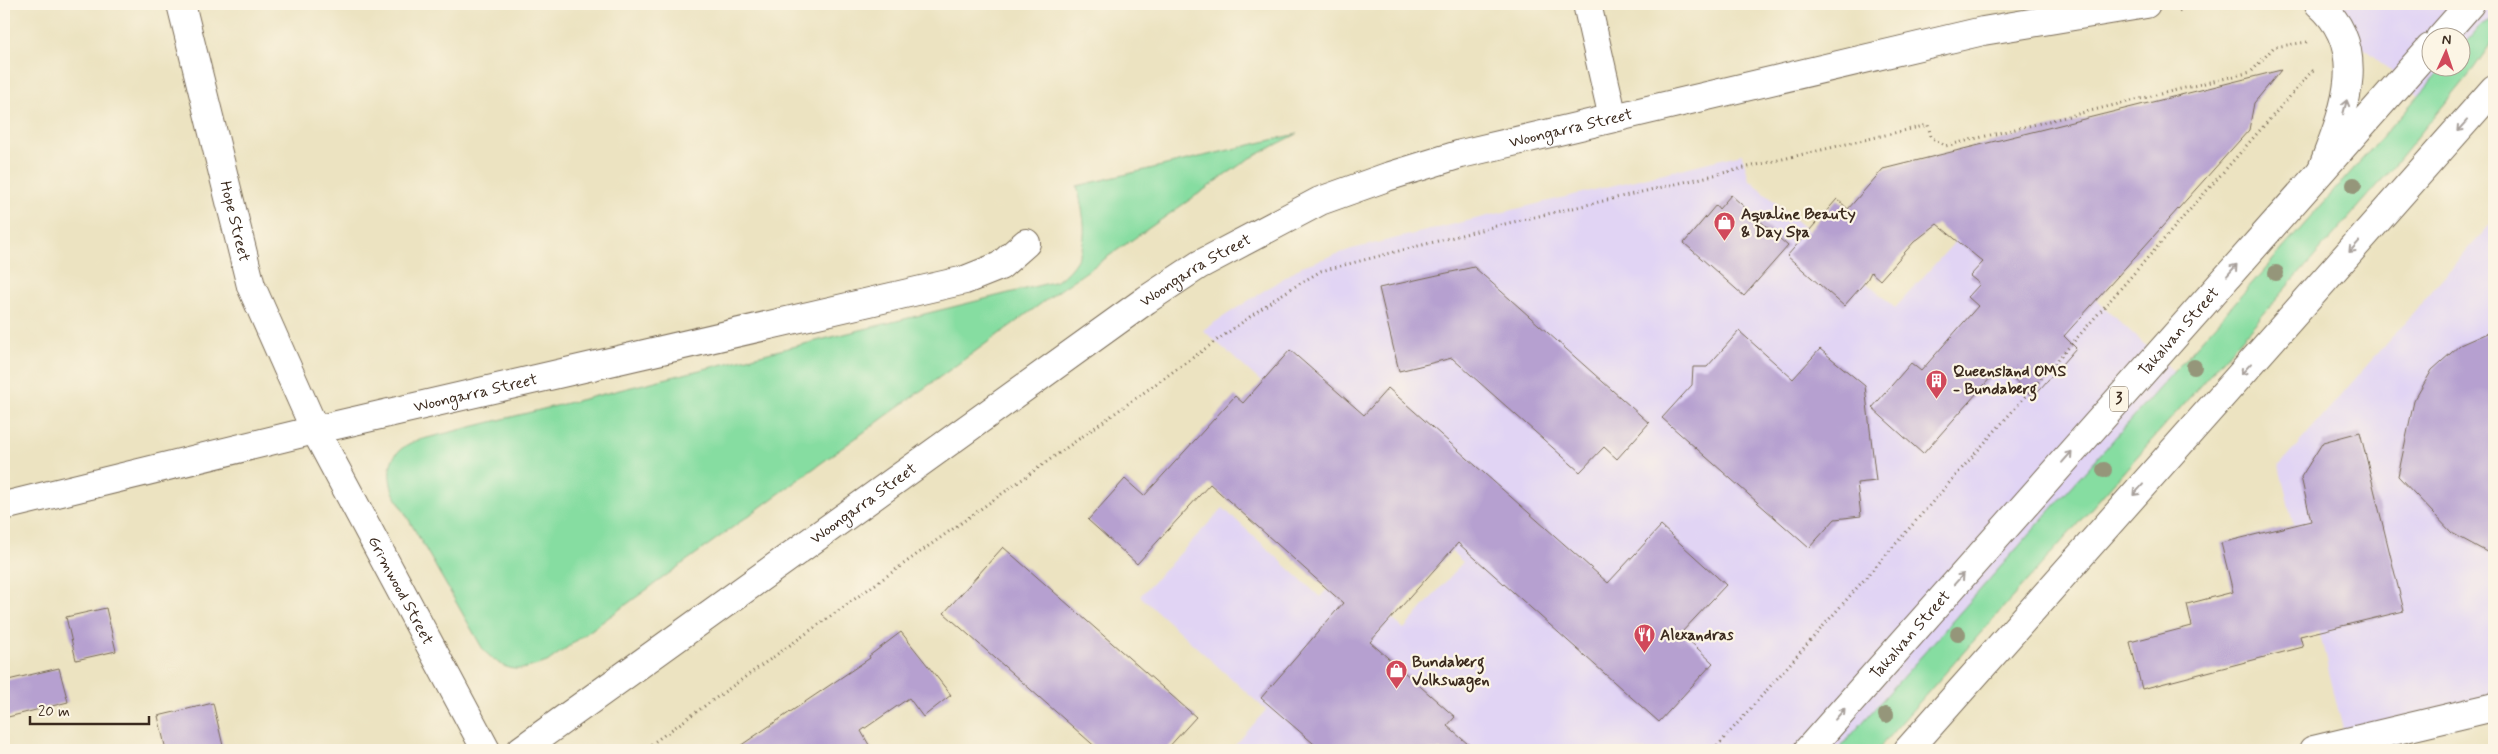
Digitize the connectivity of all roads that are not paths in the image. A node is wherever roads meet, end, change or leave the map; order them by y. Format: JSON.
{"nodes":[{"id":1,"x":181,"y":4,"type":"edge"},
{"id":2,"x":1587,"y":4,"type":"edge"},
{"id":3,"x":2062,"y":4,"type":"edge"},
{"id":4,"x":2146,"y":4,"type":"edge"},
{"id":5,"x":2319,"y":4,"type":"edge"},
{"id":6,"x":2470,"y":4,"type":"edge"},
{"id":7,"x":2449,"y":28,"type":"edge"},
{"id":8,"x":1983,"y":31,"type":"junction"},
{"id":9,"x":2420,"y":59,"type":"edge"},
{"id":10,"x":2494,"y":89,"type":"edge"},
{"id":11,"x":1613,"y":118,"type":"junction"},
{"id":12,"x":2322,"y":169,"type":"junction"},
{"id":13,"x":1026,"y":243,"type":"dead end"},
{"id":14,"x":315,"y":430,"type":"junction"},
{"id":15,"x":4,"y":506,"type":"edge"},
{"id":16,"x":2494,"y":707,"type":"edge"},
{"id":17,"x":1941,"y":712,"type":"junction"},
{"id":18,"x":486,"y":750,"type":"edge"},
{"id":19,"x":521,"y":750,"type":"edge"},
{"id":20,"x":1808,"y":750,"type":"edge"},
{"id":21,"x":1908,"y":750,"type":"edge"},
{"id":22,"x":1924,"y":750,"type":"edge"},
{"id":23,"x":2313,"y":750,"type":"edge"}],
"edges":[{"from":1,"to":14,"type":"main road","name":"Hope Street"},
{"from":2,"to":11,"type":"main road"},
{"from":3,"to":8,"type":"main road","name":"Woongarra Street"},
{"from":4,"to":8,"type":"main road","name":"Woongarra Street"},
{"from":12,"to":5,"type":"main road","one_way":true},
{"from":6,"to":7,"type":"main road"},
{"from":8,"to":11,"type":"main road","name":"Woongarra Street"},
{"from":9,"to":12,"type":"main road","name":"Takalvan Street","number":"3"},
{"from":10,"to":17,"type":"main road","one_way":true},
{"from":11,"to":19,"type":"main road","name":"Woongarra Street"},
{"from":20,"to":12,"type":"main road","name":"Takalvan Street","number":"3","one_way":true},
{"from":13,"to":14,"type":"main road","name":"Woongarra Street"},
{"from":14,"to":15,"type":"main road","name":"Woongarra Street"},
{"from":14,"to":18,"type":"main road","name":"Grimwood Street"},
{"from":16,"to":23,"type":"main road"},
{"from":17,"to":21,"type":"main road"},
{"from":17,"to":22,"type":"main road"}]}
